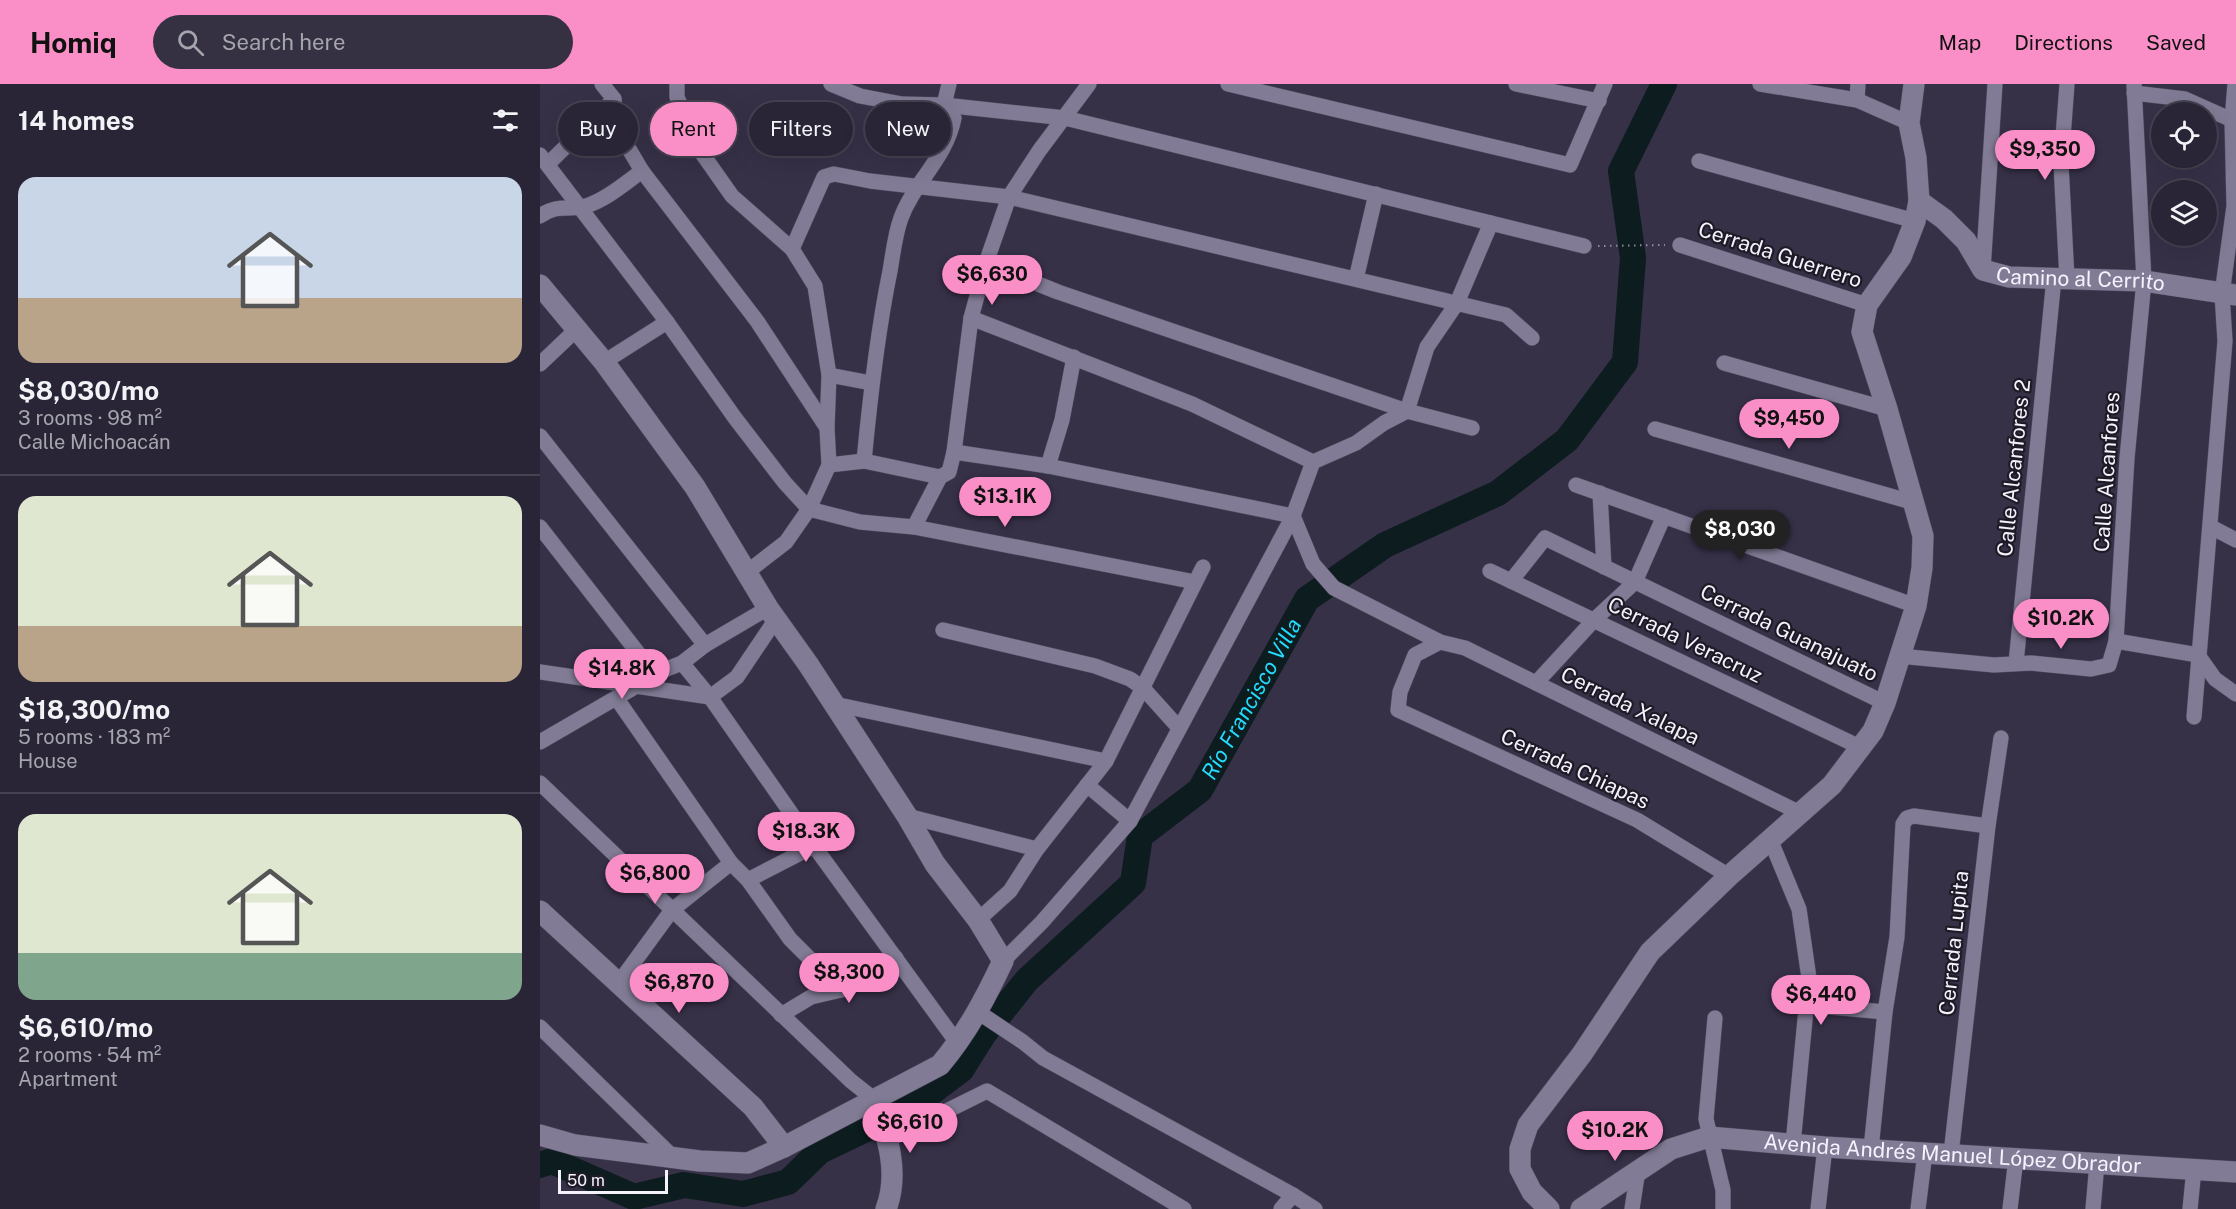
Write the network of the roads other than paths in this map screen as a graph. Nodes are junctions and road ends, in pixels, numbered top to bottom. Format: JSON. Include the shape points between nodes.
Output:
{"nodes":[{"id":1,"x":602,"y":84,"type":"edge"},
{"id":2,"x":677,"y":84,"type":"edge"},
{"id":3,"x":831,"y":84,"type":"edge"},
{"id":4,"x":949,"y":84,"type":"edge"},
{"id":5,"x":1089,"y":84,"type":"edge"},
{"id":6,"x":1228,"y":84,"type":"edge"},
{"id":7,"x":1516,"y":84,"type":"edge"},
{"id":8,"x":1605,"y":84,"type":"edge"},
{"id":9,"x":1760,"y":84,"type":"edge"},
{"id":10,"x":1858,"y":84,"type":"edge"},
{"id":11,"x":1914,"y":84,"type":"edge"},
{"id":12,"x":1995,"y":84,"type":"edge"},
{"id":13,"x":2067,"y":84,"type":"edge"},
{"id":14,"x":2235,"y":84,"type":"edge"},
{"id":15,"x":2134,"y":89,"type":"edge"},
{"id":16,"x":614,"y":99,"type":"junction"},
{"id":17,"x":1857,"y":100,"type":"junction"},
{"id":18,"x":1599,"y":101,"type":"junction"},
{"id":19,"x":892,"y":102,"type":"edge"},
{"id":20,"x":945,"y":102,"type":"edge"},
{"id":21,"x":951,"y":106,"type":"edge"},
{"id":22,"x":951,"y":114,"type":"edge"},
{"id":23,"x":1065,"y":118,"type":"junction"},
{"id":24,"x":2232,"y":120,"type":"junction"},
{"id":25,"x":1908,"y":123,"type":"junction"},
{"id":26,"x":951,"y":130,"type":"edge"},
{"id":27,"x":938,"y":156,"type":"edge"},
{"id":28,"x":544,"y":160,"type":"edge"},
{"id":29,"x":1699,"y":161,"type":"dead end"},
{"id":30,"x":642,"y":171,"type":"junction"},
{"id":31,"x":918,"y":187,"type":"junction"},
{"id":32,"x":1376,"y":194,"type":"junction"},
{"id":33,"x":1009,"y":197,"type":"junction"},
{"id":34,"x":2235,"y":206,"type":"edge"},
{"id":35,"x":582,"y":208,"type":"junction"},
{"id":36,"x":1917,"y":211,"type":"junction"},
{"id":37,"x":540,"y":216,"type":"edge"},
{"id":38,"x":1491,"y":223,"type":"junction"},
{"id":39,"x":1680,"y":245,"type":"road end"},
{"id":40,"x":1584,"y":246,"type":"road end"},
{"id":41,"x":792,"y":249,"type":"junction"},
{"id":42,"x":986,"y":263,"type":"junction"},
{"id":43,"x":1983,"y":270,"type":"junction"},
{"id":44,"x":2061,"y":278,"type":"junction"},
{"id":45,"x":1356,"y":279,"type":"junction"},
{"id":46,"x":2144,"y":281,"type":"junction"},
{"id":47,"x":540,"y":285,"type":"edge"},
{"id":48,"x":2229,"y":294,"type":"edge"},
{"id":49,"x":1457,"y":303,"type":"junction"},
{"id":50,"x":1867,"y":305,"type":"junction"},
{"id":51,"x":971,"y":318,"type":"junction"},
{"id":52,"x":667,"y":322,"type":"junction"},
{"id":53,"x":577,"y":329,"type":"junction"},
{"id":54,"x":1532,"y":338,"type":"dead end"},
{"id":55,"x":1074,"y":357,"type":"junction"},
{"id":56,"x":604,"y":362,"type":"junction"},
{"id":57,"x":1724,"y":363,"type":"dead end"},
{"id":58,"x":540,"y":364,"type":"edge"},
{"id":59,"x":829,"y":375,"type":"junction"},
{"id":60,"x":872,"y":383,"type":"junction"},
{"id":61,"x":1887,"y":409,"type":"junction"},
{"id":62,"x":1407,"y":411,"type":"junction"},
{"id":63,"x":827,"y":428,"type":"junction"},
{"id":64,"x":1472,"y":428,"type":"dead end"},
{"id":65,"x":1655,"y":429,"type":"dead end"},
{"id":66,"x":540,"y":436,"type":"edge"},
{"id":67,"x":954,"y":452,"type":"junction"},
{"id":68,"x":864,"y":461,"type":"junction"},
{"id":69,"x":1313,"y":462,"type":"junction"},
{"id":70,"x":830,"y":465,"type":"junction"},
{"id":71,"x":1048,"y":466,"type":"junction"},
{"id":72,"x":940,"y":477,"type":"junction"},
{"id":73,"x":1576,"y":485,"type":"dead end"},
{"id":74,"x":1600,"y":493,"type":"junction"},
{"id":75,"x":1915,"y":503,"type":"junction"},
{"id":76,"x":809,"y":509,"type":"junction"},
{"id":77,"x":1293,"y":516,"type":"junction"},
{"id":78,"x":1664,"y":516,"type":"junction"},
{"id":79,"x":540,"y":527,"type":"edge"},
{"id":80,"x":914,"y":527,"type":"junction"},
{"id":81,"x":2211,"y":527,"type":"junction"},
{"id":82,"x":2236,"y":540,"type":"edge"},
{"id":83,"x":1203,"y":567,"type":"dead end"},
{"id":84,"x":1604,"y":567,"type":"junction"},
{"id":85,"x":1491,"y":571,"type":"dead end"},
{"id":86,"x":746,"y":573,"type":"junction"},
{"id":87,"x":1511,"y":581,"type":"junction"},
{"id":88,"x":1195,"y":582,"type":"junction"},
{"id":89,"x":1635,"y":582,"type":"junction"},
{"id":90,"x":1916,"y":606,"type":"junction"},
{"id":91,"x":772,"y":614,"type":"junction"},
{"id":92,"x":1594,"y":620,"type":"junction"},
{"id":93,"x":942,"y":630,"type":"dead end"},
{"id":94,"x":2116,"y":641,"type":"junction"},
{"id":95,"x":1440,"y":642,"type":"junction"},
{"id":96,"x":705,"y":645,"type":"junction"},
{"id":97,"x":2198,"y":655,"type":"junction"},
{"id":98,"x":1899,"y":656,"type":"junction"},
{"id":99,"x":682,"y":663,"type":"junction"},
{"id":100,"x":2016,"y":663,"type":"junction"},
{"id":101,"x":664,"y":670,"type":"junction"},
{"id":102,"x":540,"y":672,"type":"edge"},
{"id":103,"x":1536,"y":683,"type":"junction"},
{"id":104,"x":639,"y":686,"type":"junction"},
{"id":105,"x":1143,"y":688,"type":"junction"},
{"id":106,"x":2236,"y":693,"type":"edge"},
{"id":107,"x":710,"y":697,"type":"junction"},
{"id":108,"x":617,"y":699,"type":"junction"},
{"id":109,"x":1885,"y":703,"type":"junction"},
{"id":110,"x":834,"y":704,"type":"junction"},
{"id":111,"x":2194,"y":717,"type":"dead end"},
{"id":112,"x":1179,"y":728,"type":"junction"},
{"id":113,"x":2001,"y":738,"type":"dead end"},
{"id":114,"x":540,"y":742,"type":"edge"},
{"id":115,"x":1862,"y":748,"type":"junction"},
{"id":116,"x":1106,"y":761,"type":"junction"},
{"id":117,"x":540,"y":783,"type":"edge"},
{"id":118,"x":1087,"y":785,"type":"junction"},
{"id":119,"x":1800,"y":813,"type":"junction"},
{"id":120,"x":907,"y":816,"type":"junction"},
{"id":121,"x":1130,"y":821,"type":"junction"},
{"id":122,"x":1988,"y":825,"type":"junction"},
{"id":123,"x":1770,"y":839,"type":"junction"},
{"id":124,"x":814,"y":846,"type":"junction"},
{"id":125,"x":1037,"y":849,"type":"junction"},
{"id":126,"x":731,"y":863,"type":"junction"},
{"id":127,"x":1729,"y":876,"type":"junction"},
{"id":128,"x":748,"y":880,"type":"junction"},
{"id":129,"x":672,"y":910,"type":"junction"},
{"id":130,"x":540,"y":911,"type":"edge"},
{"id":131,"x":978,"y":920,"type":"junction"},
{"id":132,"x":896,"y":958,"type":"junction"},
{"id":133,"x":1003,"y":962,"type":"junction"},
{"id":134,"x":618,"y":984,"type":"junction"},
{"id":135,"x":841,"y":990,"type":"junction"},
{"id":136,"x":1807,"y":1005,"type":"junction"},
{"id":137,"x":978,"y":1012,"type":"junction"},
{"id":138,"x":1885,"y":1012,"type":"junction"},
{"id":139,"x":781,"y":1015,"type":"junction"},
{"id":140,"x":1715,"y":1018,"type":"dead end"},
{"id":141,"x":540,"y":1026,"type":"edge"},
{"id":142,"x":958,"y":1044,"type":"junction"},
{"id":143,"x":876,"y":1100,"type":"junction"},
{"id":144,"x":540,"y":1135,"type":"edge"},
{"id":145,"x":1710,"y":1137,"type":"junction"},
{"id":146,"x":888,"y":1140,"type":"junction"},
{"id":147,"x":1793,"y":1144,"type":"junction"},
{"id":148,"x":784,"y":1147,"type":"junction"},
{"id":149,"x":1825,"y":1147,"type":"junction"},
{"id":150,"x":1871,"y":1149,"type":"junction"},
{"id":151,"x":1925,"y":1153,"type":"junction"},
{"id":152,"x":1951,"y":1154,"type":"junction"},
{"id":153,"x":673,"y":1156,"type":"junction"},
{"id":154,"x":2016,"y":1158,"type":"junction"},
{"id":155,"x":2097,"y":1163,"type":"junction"},
{"id":156,"x":2194,"y":1169,"type":"junction"},
{"id":157,"x":1638,"y":1170,"type":"junction"},
{"id":158,"x":2236,"y":1172,"type":"edge"},
{"id":159,"x":1293,"y":1195,"type":"junction"},
{"id":160,"x":886,"y":1209,"type":"edge"},
{"id":161,"x":1184,"y":1209,"type":"edge"},
{"id":162,"x":1281,"y":1209,"type":"edge"},
{"id":163,"x":1315,"y":1209,"type":"edge"},
{"id":164,"x":1549,"y":1209,"type":"edge"},
{"id":165,"x":1581,"y":1209,"type":"edge"},
{"id":166,"x":1632,"y":1209,"type":"edge"},
{"id":167,"x":1723,"y":1209,"type":"edge"},
{"id":168,"x":1818,"y":1209,"type":"edge"},
{"id":169,"x":1918,"y":1209,"type":"edge"},
{"id":170,"x":2010,"y":1209,"type":"edge"},
{"id":171,"x":2093,"y":1209,"type":"edge"},
{"id":172,"x":2190,"y":1209,"type":"edge"}],
"edges":[{"from":1,"to":16,"type":"street"},
{"from":2,"to":41,"type":"street","via":[[677,97],[699,149],[732,196]]},
{"from":3,"to":19,"type":"street","via":[[860,96]]},
{"from":4,"to":20,"type":"street"},
{"from":5,"to":23,"type":"street"},
{"from":6,"to":18,"type":"street","via":[[1570,165]]},
{"from":7,"to":18,"type":"street"},
{"from":8,"to":18,"type":"street"},
{"from":9,"to":17,"type":"street"},
{"from":10,"to":17,"type":"street"},
{"from":11,"to":25,"type":"main road"},
{"from":12,"to":43,"type":"street"},
{"from":13,"to":44,"type":"street","name":"Calle Alcanfores 2","via":[[2061,164]]},
{"from":14,"to":24,"type":"street"},
{"from":15,"to":24,"type":"street","via":[[2185,99]]},
{"from":15,"to":46,"type":"street","name":"Calle Alcanfores"},
{"from":16,"to":28,"type":"street"},
{"from":16,"to":30,"type":"street","via":[[616,128]]},
{"from":17,"to":25,"type":"street"},
{"from":21,"to":23,"type":"street"},
{"from":22,"to":26,"type":"street"},
{"from":23,"to":32,"type":"street"},
{"from":23,"to":33,"type":"street"},
{"from":24,"to":34,"type":"street"},
{"from":25,"to":36,"type":"main road","via":[[1916,158]]},
{"from":27,"to":31,"type":"street"},
{"from":28,"to":35,"type":"street"},
{"from":29,"to":36,"type":"street"},
{"from":30,"to":35,"type":"street","via":[[602,201]]},
{"from":30,"to":63,"type":"street","via":[[757,321]]},
{"from":31,"to":33,"type":"street"},
{"from":31,"to":41,"type":"street","via":[[834,174],[824,177]]},
{"from":31,"to":60,"type":"street","via":[[901,218]]},
{"from":32,"to":38,"type":"street"},
{"from":32,"to":45,"type":"street"},
{"from":33,"to":42,"type":"street"},
{"from":33,"to":45,"type":"street"},
{"from":34,"to":48,"type":"street"},
{"from":35,"to":37,"type":"street","via":[[564,207]]},
{"from":35,"to":52,"type":"street"},
{"from":36,"to":43,"type":"main road","name":"Camino al Cerrito","via":[[1944,219],[1966,241]]},
{"from":36,"to":50,"type":"main road","via":[[1901,257]]},
{"from":38,"to":40,"type":"street"},
{"from":38,"to":49,"type":"street"},
{"from":39,"to":50,"type":"street","name":"Cerrada Guerrero"},
{"from":41,"to":59,"type":"street","via":[[815,285]]},
{"from":42,"to":51,"type":"street"},
{"from":42,"to":62,"type":"street","via":[[1058,292]]},
{"from":43,"to":44,"type":"main road","name":"Camino al Cerrito","via":[[2009,277]]},
{"from":44,"to":46,"type":"main road","name":"Camino al Cerrito"},
{"from":44,"to":100,"type":"street","name":"Calle Alcanfores 2"},
{"from":45,"to":49,"type":"street"},
{"from":46,"to":48,"type":"main road","name":"Camino al Cerrito"},
{"from":46,"to":94,"type":"street","name":"Calle Alcanfores","via":[[2127,458]]},
{"from":47,"to":53,"type":"main road"},
{"from":48,"to":81,"type":"street"},
{"from":49,"to":54,"type":"street","via":[[1506,315]]},
{"from":49,"to":62,"type":"street","via":[[1427,347]]},
{"from":50,"to":61,"type":"main road","via":[[1862,333]]},
{"from":51,"to":55,"type":"street"},
{"from":51,"to":67,"type":"street"},
{"from":52,"to":56,"type":"street"},
{"from":52,"to":76,"type":"street","via":[[735,418]]},
{"from":53,"to":56,"type":"main road"},
{"from":53,"to":58,"type":"street"},
{"from":55,"to":69,"type":"street","via":[[1192,404]]},
{"from":55,"to":71,"type":"street"},
{"from":56,"to":86,"type":"main road","via":[[695,487]]},
{"from":57,"to":61,"type":"street"},
{"from":59,"to":60,"type":"street"},
{"from":59,"to":63,"type":"street"},
{"from":60,"to":68,"type":"street"},
{"from":61,"to":75,"type":"main road"},
{"from":62,"to":64,"type":"street"},
{"from":62,"to":69,"type":"street","via":[[1356,443]]},
{"from":63,"to":70,"type":"street"},
{"from":65,"to":75,"type":"street"},
{"from":66,"to":96,"type":"street"},
{"from":67,"to":71,"type":"street"},
{"from":67,"to":72,"type":"street","via":[[949,472]]},
{"from":68,"to":70,"type":"street"},
{"from":68,"to":72,"type":"street"},
{"from":69,"to":77,"type":"street"},
{"from":70,"to":76,"type":"street"},
{"from":71,"to":77,"type":"street"},
{"from":72,"to":80,"type":"street"},
{"from":73,"to":74,"type":"street"},
{"from":74,"to":78,"type":"street"},
{"from":74,"to":84,"type":"street"},
{"from":75,"to":90,"type":"main road","via":[[1923,536]]},
{"from":76,"to":80,"type":"street","via":[[860,522]]},
{"from":76,"to":86,"type":"street","via":[[786,542]]},
{"from":77,"to":95,"type":"street","name":"Cerrada Xalapa","via":[[1313,564],[1334,588]]},
{"from":77,"to":112,"type":"street"},
{"from":78,"to":89,"type":"street"},
{"from":78,"to":90,"type":"street"},
{"from":79,"to":101,"type":"street","via":[[642,658]]},
{"from":80,"to":88,"type":"street"},
{"from":81,"to":82,"type":"street"},
{"from":81,"to":97,"type":"street"},
{"from":83,"to":88,"type":"street"},
{"from":84,"to":87,"type":"street","name":"Cerrada Guanajuato","via":[[1545,538]]},
{"from":84,"to":89,"type":"street","name":"Cerrada Guanajuato"},
{"from":85,"to":87,"type":"street","name":"Cerrada Veracruz"},
{"from":86,"to":91,"type":"main road"},
{"from":87,"to":92,"type":"street","name":"Cerrada Veracruz"},
{"from":88,"to":105,"type":"street"},
{"from":89,"to":92,"type":"street"},
{"from":89,"to":109,"type":"street","name":"Cerrada Guanajuato"},
{"from":90,"to":98,"type":"main road"},
{"from":91,"to":96,"type":"street"},
{"from":91,"to":107,"type":"street","via":[[737,677]]},
{"from":91,"to":110,"type":"main road"},
{"from":92,"to":103,"type":"street"},
{"from":92,"to":115,"type":"street","name":"Cerrada Veracruz"},
{"from":93,"to":105,"type":"street","via":[[1095,666]]},
{"from":94,"to":97,"type":"street"},
{"from":94,"to":100,"type":"street","name":"Calle Alcanfores","via":[[2109,665],[2091,669]]},
{"from":95,"to":103,"type":"street","name":"Cerrada Xalapa","via":[[1466,648]]},
{"from":95,"to":127,"type":"street","name":"Cerrada Chiapas","via":[[1415,655],[1400,692],[1398,710],[1637,820]]},
{"from":96,"to":99,"type":"street"},
{"from":97,"to":106,"type":"street","via":[[2215,679]]},
{"from":97,"to":111,"type":"street"},
{"from":98,"to":100,"type":"street","via":[[1994,665]]},
{"from":98,"to":109,"type":"main road"},
{"from":99,"to":101,"type":"street"},
{"from":99,"to":107,"type":"street"},
{"from":101,"to":104,"type":"street"},
{"from":102,"to":104,"type":"street"},
{"from":103,"to":119,"type":"street","name":"Cerrada Xalapa"},
{"from":104,"to":107,"type":"street"},
{"from":104,"to":108,"type":"street"},
{"from":105,"to":112,"type":"street"},
{"from":105,"to":116,"type":"street"},
{"from":107,"to":124,"type":"street"},
{"from":108,"to":114,"type":"street"},
{"from":108,"to":126,"type":"street"},
{"from":109,"to":115,"type":"main road"},
{"from":110,"to":116,"type":"street"},
{"from":110,"to":120,"type":"main road"},
{"from":112,"to":121,"type":"street"},
{"from":113,"to":122,"type":"street","name":"Cerrada Lupita"},
{"from":115,"to":119,"type":"main road","via":[[1832,785]]},
{"from":116,"to":118,"type":"street"},
{"from":117,"to":129,"type":"street"},
{"from":118,"to":121,"type":"street"},
{"from":118,"to":125,"type":"street"},
{"from":119,"to":123,"type":"main road"},
{"from":120,"to":125,"type":"street"},
{"from":120,"to":131,"type":"main road","via":[[935,864]]},
{"from":121,"to":133,"type":"street"},
{"from":122,"to":138,"type":"street","via":[[1914,816],[1903,824],[1897,937]]},
{"from":122,"to":152,"type":"street","name":"Cerrada Lupita"},
{"from":123,"to":127,"type":"main road"},
{"from":123,"to":136,"type":"street","via":[[1799,909],[1809,978]]},
{"from":124,"to":128,"type":"street"},
{"from":124,"to":132,"type":"street"},
{"from":125,"to":131,"type":"street","via":[[1010,891]]},
{"from":126,"to":128,"type":"street"},
{"from":126,"to":129,"type":"street"},
{"from":127,"to":164,"type":"main road","via":[[1650,952],[1582,1054],[1528,1125],[1520,1149],[1520,1169],[1532,1192]]},
{"from":128,"to":135,"type":"street","via":[[790,939]]},
{"from":129,"to":134,"type":"street"},
{"from":129,"to":139,"type":"street"},
{"from":130,"to":134,"type":"main road"},
{"from":131,"to":133,"type":"main road"},
{"from":132,"to":135,"type":"street"},
{"from":132,"to":142,"type":"street"},
{"from":133,"to":137,"type":"main road"},
{"from":134,"to":148,"type":"main road","via":[[753,1107]]},
{"from":135,"to":139,"type":"street","via":[[811,998]]},
{"from":136,"to":138,"type":"street"},
{"from":136,"to":147,"type":"street"},
{"from":137,"to":142,"type":"main road"},
{"from":137,"to":159,"type":"street","via":[[1043,1058]]},
{"from":138,"to":150,"type":"street"},
{"from":139,"to":143,"type":"street"},
{"from":140,"to":145,"type":"street","via":[[1706,1119]]},
{"from":141,"to":153,"type":"street"},
{"from":142,"to":143,"type":"main road","via":[[940,1065]]},
{"from":143,"to":146,"type":"main road"},
{"from":143,"to":148,"type":"main road"},
{"from":144,"to":153,"type":"main road","via":[[575,1144]]},
{"from":145,"to":147,"type":"main road","name":"Avenida Andrés Manuel López Obrador"},
{"from":145,"to":157,"type":"main road","name":"Avenida Andrés Manuel López Obrador","via":[[1671,1149]]},
{"from":145,"to":167,"type":"street","via":[[1724,1190]]},
{"from":146,"to":160,"type":"main road","via":[[892,1164]]},
{"from":146,"to":161,"type":"street","via":[[987,1090]]},
{"from":147,"to":149,"type":"main road","name":"Avenida Andrés Manuel López Obrador"},
{"from":148,"to":153,"type":"main road","via":[[748,1163]]},
{"from":149,"to":150,"type":"main road","name":"Avenida Andrés Manuel López Obrador"},
{"from":149,"to":168,"type":"street"},
{"from":150,"to":151,"type":"main road","name":"Avenida Andrés Manuel López Obrador"},
{"from":151,"to":152,"type":"main road","name":"Avenida Andrés Manuel López Obrador"},
{"from":151,"to":169,"type":"street"},
{"from":152,"to":154,"type":"main road","name":"Avenida Andrés Manuel López Obrador"},
{"from":154,"to":155,"type":"main road","name":"Avenida Andrés Manuel López Obrador"},
{"from":154,"to":170,"type":"street"},
{"from":155,"to":156,"type":"main road","name":"Avenida Andrés Manuel López Obrador"},
{"from":155,"to":171,"type":"street"},
{"from":156,"to":158,"type":"main road","name":"Avenida Andrés Manuel López Obrador"},
{"from":156,"to":172,"type":"street"},
{"from":157,"to":165,"type":"main road","name":"Avenida Andrés Manuel López Obrador"},
{"from":157,"to":166,"type":"street"},
{"from":159,"to":162,"type":"street"},
{"from":159,"to":163,"type":"street"}]}
